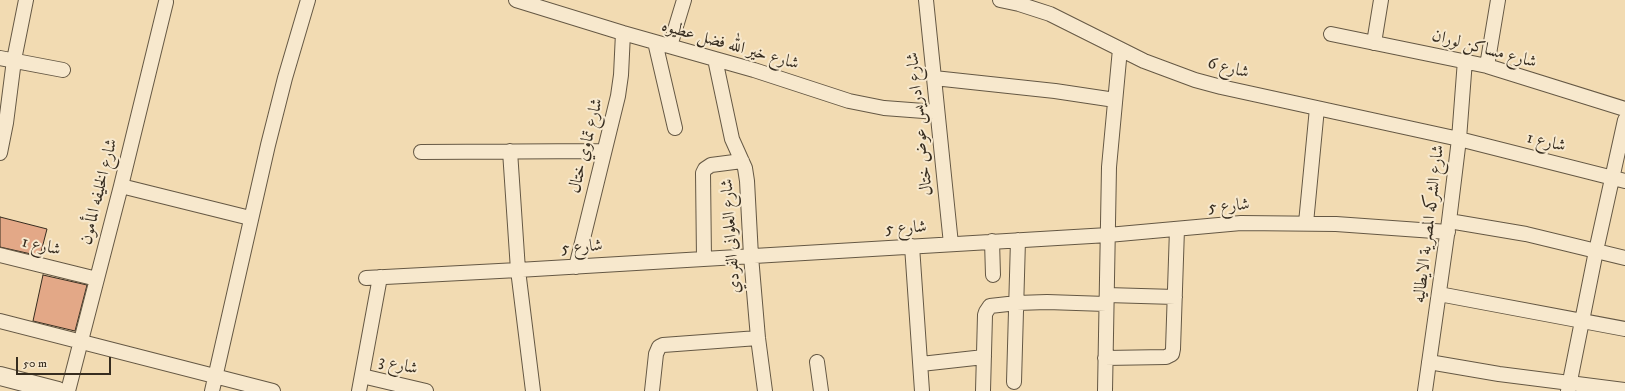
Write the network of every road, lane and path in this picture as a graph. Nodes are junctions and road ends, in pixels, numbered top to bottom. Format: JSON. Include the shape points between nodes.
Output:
{"nodes":[{"id":1,"x":26,"y":0,"type":"edge"},
{"id":2,"x":308,"y":0,"type":"edge"},
{"id":3,"x":516,"y":0,"type":"edge"},
{"id":4,"x":684,"y":0,"type":"edge"},
{"id":5,"x":926,"y":0,"type":"edge"},
{"id":6,"x":1000,"y":0,"type":"edge"},
{"id":7,"x":1381,"y":0,"type":"edge"},
{"id":8,"x":1498,"y":0,"type":"edge"},
{"id":9,"x":166,"y":2,"type":"dead end"},
{"id":10,"x":545,"y":5,"type":"edge"},
{"id":11,"x":623,"y":33,"type":"junction"},
{"id":12,"x":1331,"y":34,"type":"dead end"},
{"id":13,"x":655,"y":42,"type":"junction"},
{"id":14,"x":1374,"y":42,"type":"junction"},
{"id":15,"x":670,"y":46,"type":"junction"},
{"id":16,"x":1120,"y":49,"type":"junction"},
{"id":17,"x":7,"y":59,"type":"edge"},
{"id":18,"x":715,"y":59,"type":"junction"},
{"id":19,"x":1465,"y":60,"type":"junction"},
{"id":20,"x":1487,"y":66,"type":"junction"},
{"id":21,"x":63,"y":70,"type":"dead end"},
{"id":22,"x":934,"y":78,"type":"junction"},
{"id":23,"x":1115,"y":100,"type":"junction"},
{"id":24,"x":1317,"y":108,"type":"junction"},
{"id":25,"x":1625,"y":109,"type":"edge"},
{"id":26,"x":937,"y":112,"type":"junction"},
{"id":27,"x":1625,"y":120,"type":"edge"},
{"id":28,"x":674,"y":128,"type":"dead end"},
{"id":29,"x":1459,"y":139,"type":"junction"},
{"id":30,"x":510,"y":151,"type":"junction"},
{"id":31,"x":604,"y":151,"type":"junction"},
{"id":32,"x":421,"y":152,"type":"dead end"},
{"id":33,"x":0,"y":153,"type":"edge"},
{"id":34,"x":742,"y":161,"type":"junction"},
{"id":35,"x":1619,"y":180,"type":"edge"},
{"id":36,"x":121,"y":186,"type":"junction"},
{"id":37,"x":250,"y":218,"type":"junction"},
{"id":38,"x":1306,"y":223,"type":"junction"},
{"id":39,"x":1448,"y":226,"type":"junction"},
{"id":40,"x":1177,"y":229,"type":"junction"},
{"id":41,"x":1108,"y":234,"type":"junction"},
{"id":42,"x":1018,"y":240,"type":"junction"},
{"id":43,"x":992,"y":241,"type":"junction"},
{"id":44,"x":951,"y":244,"type":"junction"},
{"id":45,"x":912,"y":246,"type":"junction"},
{"id":46,"x":1596,"y":251,"type":"junction"},
{"id":47,"x":0,"y":255,"type":"edge"},
{"id":48,"x":750,"y":256,"type":"junction"},
{"id":49,"x":1625,"y":258,"type":"edge"},
{"id":50,"x":704,"y":259,"type":"junction"},
{"id":51,"x":576,"y":266,"type":"junction"},
{"id":52,"x":518,"y":270,"type":"junction"},
{"id":53,"x":993,"y":275,"type":"dead end"},
{"id":54,"x":380,"y":277,"type":"junction"},
{"id":55,"x":366,"y":278,"type":"dead end"},
{"id":56,"x":97,"y":279,"type":"junction"},
{"id":57,"x":1439,"y":294,"type":"junction"},
{"id":58,"x":1175,"y":297,"type":"junction"},
{"id":59,"x":1107,"y":300,"type":"junction"},
{"id":60,"x":1017,"y":303,"type":"junction"},
{"id":61,"x":0,"y":321,"type":"edge"},
{"id":62,"x":1582,"y":322,"type":"junction"},
{"id":63,"x":1625,"y":330,"type":"edge"},
{"id":64,"x":758,"y":338,"type":"junction"},
{"id":65,"x":81,"y":342,"type":"junction"},
{"id":66,"x":984,"y":357,"type":"junction"},
{"id":67,"x":1105,"y":358,"type":"junction"},
{"id":68,"x":817,"y":362,"type":"dead end"},
{"id":69,"x":1428,"y":362,"type":"junction"},
{"id":70,"x":921,"y":364,"type":"junction"},
{"id":71,"x":0,"y":376,"type":"edge"},
{"id":72,"x":362,"y":376,"type":"junction"},
{"id":73,"x":215,"y":377,"type":"junction"},
{"id":74,"x":1014,"y":382,"type":"dead end"},
{"id":75,"x":1569,"y":387,"type":"edge"},
{"id":76,"x":1625,"y":390,"type":"edge"},
{"id":77,"x":58,"y":391,"type":"edge"},
{"id":78,"x":68,"y":391,"type":"edge"},
{"id":79,"x":212,"y":391,"type":"edge"},
{"id":80,"x":273,"y":391,"type":"edge"},
{"id":81,"x":359,"y":391,"type":"edge"},
{"id":82,"x":426,"y":391,"type":"edge"},
{"id":83,"x":533,"y":391,"type":"edge"},
{"id":84,"x":652,"y":391,"type":"edge"},
{"id":85,"x":766,"y":391,"type":"edge"},
{"id":86,"x":821,"y":391,"type":"edge"},
{"id":87,"x":922,"y":391,"type":"edge"},
{"id":88,"x":983,"y":391,"type":"edge"},
{"id":89,"x":1104,"y":391,"type":"edge"},
{"id":90,"x":1425,"y":391,"type":"edge"}],
"edges":[{"from":1,"to":17,"type":"street"},
{"from":2,"to":37,"type":"street"},
{"from":3,"to":10,"type":"street","name":"شارع خير الله فضل عطيوه"},
{"from":4,"to":15,"type":"street"},
{"from":5,"to":22,"type":"street","name":"شارع ادريس عوض ختال"},
{"from":6,"to":16,"type":"street","name":"شارع 6","via":[[1050,14]]},
{"from":7,"to":14,"type":"street"},
{"from":8,"to":20,"type":"street"},
{"from":9,"to":36,"type":"street","name":"شارع الخليفه المأمون"},
{"from":10,"to":11,"type":"street","name":"شارع خير الله فضل عطيوه"},
{"from":11,"to":13,"type":"street","name":"شارع خير الله فضل عطيوه"},
{"from":11,"to":31,"type":"street","name":"شارع تماوي ختال","via":[[618,96]]},
{"from":12,"to":14,"type":"street","name":"شارع مساكن لوران"},
{"from":13,"to":15,"type":"street","name":"شارع خير الله فضل عطيوه"},
{"from":13,"to":28,"type":"street"},
{"from":14,"to":19,"type":"street","name":"شارع مساكن لوران"},
{"from":15,"to":18,"type":"street","name":"شارع خير الله فضل عطيوه"},
{"from":16,"to":23,"type":"street"},
{"from":16,"to":24,"type":"street","name":"شارع 6","via":[[1195,80]]},
{"from":17,"to":21,"type":"street"},
{"from":17,"to":33,"type":"street","via":[[6,123]]},
{"from":18,"to":26,"type":"street","name":"شارع خير الله فضل عطيوه","via":[[866,105]]},
{"from":18,"to":34,"type":"street","name":"شارع العلوانى الفردي","via":[[732,140]]},
{"from":19,"to":20,"type":"street","name":"شارع مساكن لوران"},
{"from":19,"to":29,"type":"street","name":"شارع الشركه المصرية الايطاليه"},
{"from":20,"to":25,"type":"street","name":"شارع مساكن لوران"},
{"from":22,"to":23,"type":"street"},
{"from":22,"to":26,"type":"street","name":"شارع ادريس عوض ختال"},
{"from":23,"to":41,"type":"street","via":[[1109,167]]},
{"from":24,"to":29,"type":"street","name":"شارع 6"},
{"from":24,"to":38,"type":"street"},
{"from":26,"to":44,"type":"street","name":"شارع ادريس عوض ختال"},
{"from":27,"to":35,"type":"street"},
{"from":29,"to":35,"type":"street","name":"شارع 1"},
{"from":29,"to":39,"type":"street","name":"شارع الشركه المصرية الايطاليه"},
{"from":30,"to":31,"type":"street"},
{"from":30,"to":32,"type":"street"},
{"from":30,"to":52,"type":"street"},
{"from":31,"to":51,"type":"street","name":"شارع تماوي ختال"},
{"from":34,"to":48,"type":"street","name":"شارع العلوانى الفردي","via":[[747,181]]},
{"from":34,"to":50,"type":"street","via":[[711,165],[703,173]]},
{"from":35,"to":46,"type":"street"},
{"from":36,"to":37,"type":"street"},
{"from":36,"to":56,"type":"street","name":"شارع الخليفه المأمون"},
{"from":37,"to":73,"type":"street"},
{"from":38,"to":39,"type":"street","name":"شارع 5"},
{"from":38,"to":40,"type":"street","name":"شارع 5","via":[[1241,224]]},
{"from":39,"to":46,"type":"street","name":"شارع 5","via":[[1526,234]]},
{"from":39,"to":57,"type":"street","name":"شارع الشركه المصرية الايطاليه"},
{"from":40,"to":41,"type":"street","name":"شارع 5"},
{"from":40,"to":58,"type":"street"},
{"from":41,"to":42,"type":"street","name":"شارع 5"},
{"from":41,"to":59,"type":"street"},
{"from":42,"to":43,"type":"street","name":"شارع 5"},
{"from":42,"to":60,"type":"street"},
{"from":43,"to":44,"type":"street","name":"شارع 5"},
{"from":43,"to":53,"type":"street"},
{"from":44,"to":45,"type":"street","name":"شارع 5"},
{"from":45,"to":48,"type":"street","name":"شارع 5"},
{"from":45,"to":70,"type":"street"},
{"from":46,"to":49,"type":"street","name":"شارع 5"},
{"from":46,"to":62,"type":"street"},
{"from":47,"to":56,"type":"street","name":"شارع 1"},
{"from":48,"to":50,"type":"street","name":"شارع 5"},
{"from":48,"to":64,"type":"street","name":"شارع العلوانى الفردي"},
{"from":50,"to":51,"type":"street","name":"شارع 5"},
{"from":51,"to":52,"type":"street","name":"شارع 5"},
{"from":52,"to":54,"type":"street","name":"شارع 5"},
{"from":52,"to":83,"type":"street"},
{"from":54,"to":55,"type":"street","name":"شارع 5"},
{"from":54,"to":72,"type":"street"},
{"from":56,"to":65,"type":"street","name":"شارع الخليفه المأمون"},
{"from":57,"to":62,"type":"street"},
{"from":57,"to":69,"type":"street","name":"شارع الشركه المصرية الايطاليه"},
{"from":58,"to":59,"type":"street"},
{"from":58,"to":67,"type":"street","via":[[1173,349],[1169,357]]},
{"from":59,"to":60,"type":"street"},
{"from":59,"to":67,"type":"street"},
{"from":60,"to":66,"type":"street","via":[[993,304],[987,309]]},
{"from":60,"to":74,"type":"street"},
{"from":61,"to":65,"type":"street"},
{"from":62,"to":63,"type":"street"},
{"from":62,"to":75,"type":"street"},
{"from":64,"to":84,"type":"street","via":[[659,347]]},
{"from":64,"to":85,"type":"street","name":"شارع العلوانى الفردي"},
{"from":65,"to":73,"type":"street"},
{"from":65,"to":78,"type":"street","name":"شارع الخليفه المأمون"},
{"from":66,"to":70,"type":"street"},
{"from":66,"to":88,"type":"street"},
{"from":67,"to":89,"type":"street"},
{"from":68,"to":86,"type":"street"},
{"from":69,"to":75,"type":"street"},
{"from":69,"to":90,"type":"street","name":"شارع الشركه المصرية الايطاليه"},
{"from":70,"to":87,"type":"street"},
{"from":71,"to":77,"type":"street"},
{"from":72,"to":81,"type":"street"},
{"from":72,"to":82,"type":"street","name":"شارع 3"},
{"from":73,"to":79,"type":"street"},
{"from":73,"to":80,"type":"street"},
{"from":75,"to":76,"type":"street"}]}
